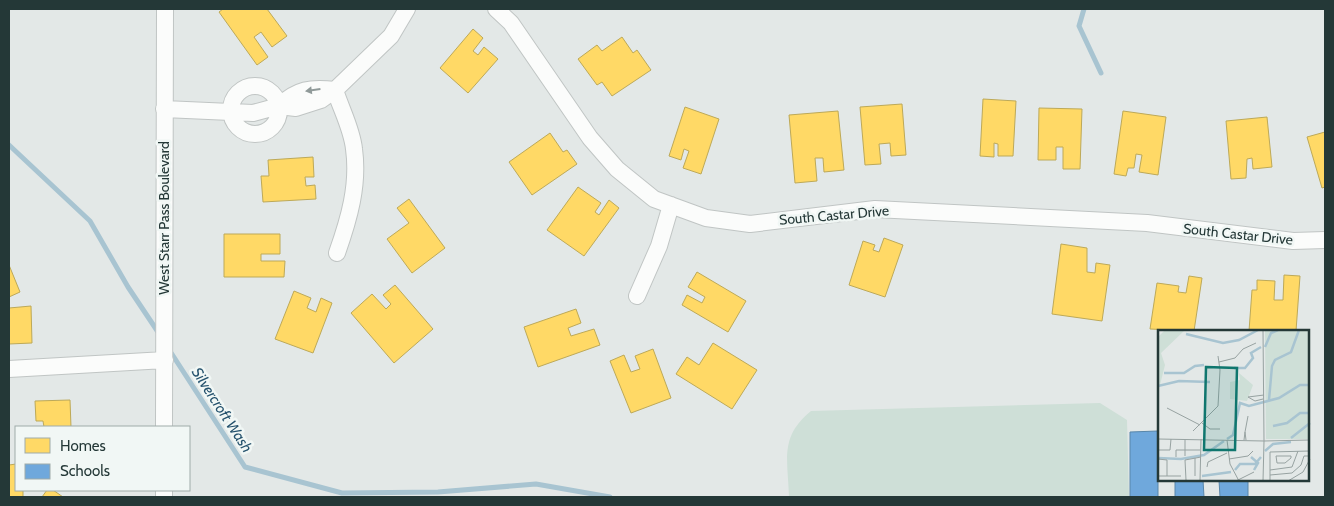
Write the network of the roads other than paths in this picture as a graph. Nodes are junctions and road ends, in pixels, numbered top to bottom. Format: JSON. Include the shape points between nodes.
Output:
{"nodes":[{"id":1,"x":165,"y":9,"type":"edge"},
{"id":2,"x":407,"y":9,"type":"edge"},
{"id":3,"x":496,"y":9,"type":"edge"},
{"id":4,"x":335,"y":90,"type":"junction"},
{"id":5,"x":279,"y":106,"type":"junction"},
{"id":6,"x":164,"y":109,"type":"junction"},
{"id":7,"x":231,"y":112,"type":"junction"},
{"id":8,"x":671,"y":205,"type":"junction"},
{"id":9,"x":1325,"y":240,"type":"edge"},
{"id":10,"x":337,"y":253,"type":"dead end"},
{"id":11,"x":637,"y":296,"type":"dead end"},
{"id":12,"x":164,"y":360,"type":"junction"},
{"id":13,"x":9,"y":369,"type":"edge"},
{"id":14,"x":164,"y":426,"type":"edge"}],
"edges":[{"from":1,"to":6,"type":"street","name":"West Starr Pass Boulevard"},
{"from":2,"to":4,"type":"street","via":[[391,36]]},
{"from":3,"to":8,"type":"street","name":"South Castar Drive","via":[[511,23],[590,138],[617,169],[654,199]]},
{"from":4,"to":5,"type":"street","via":[[321,100],[296,108]]},
{"from":4,"to":10,"type":"street","via":[[354,147],[356,184]]},
{"from":5,"to":7,"type":"street","via":[[253,113]]},
{"from":5,"to":7,"type":"street","via":[[268,89],[253,86],[238,92]]},
{"from":5,"to":7,"type":"street","via":[[274,125],[261,134],[238,128]]},
{"from":6,"to":7,"type":"street"},
{"from":6,"to":12,"type":"street","name":"West Starr Pass Boulevard"},
{"from":8,"to":9,"type":"street","name":"South Castar Drive","via":[[706,218],[750,224],[875,209],[1147,223],[1293,241]]},
{"from":8,"to":11,"type":"street","via":[[659,246]]},
{"from":12,"to":13,"type":"street"},
{"from":12,"to":14,"type":"street","name":"West Starr Pass Boulevard"}]}
